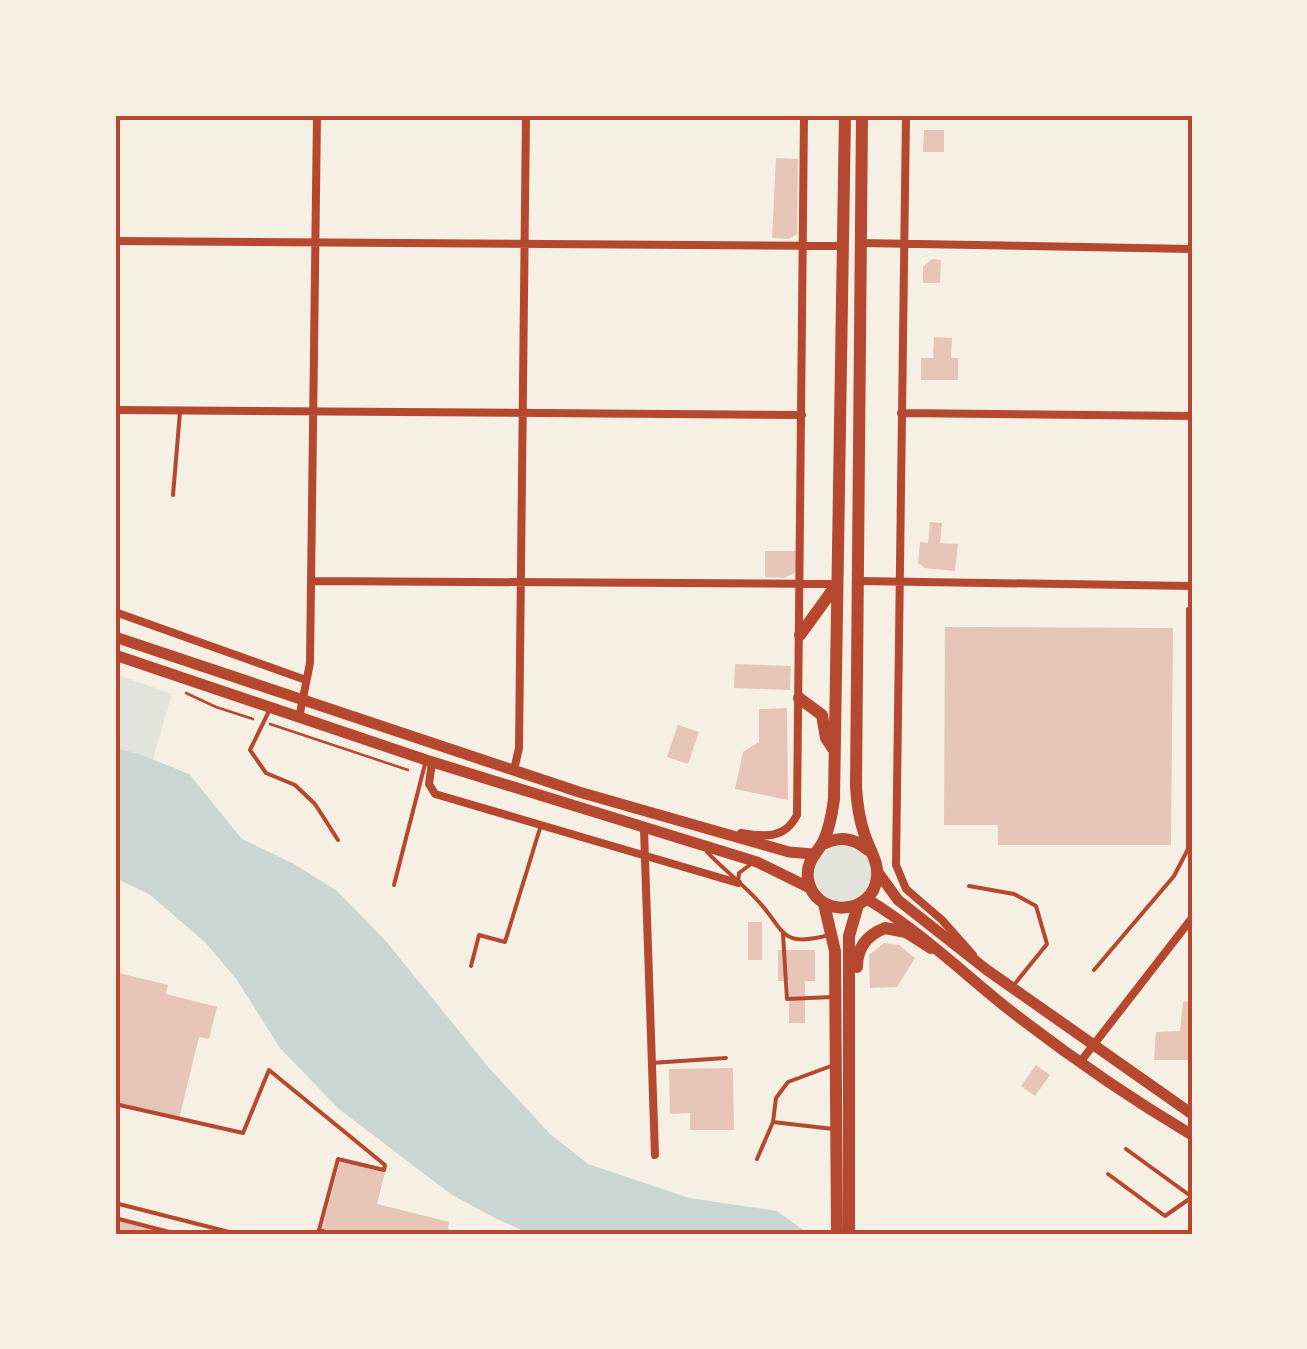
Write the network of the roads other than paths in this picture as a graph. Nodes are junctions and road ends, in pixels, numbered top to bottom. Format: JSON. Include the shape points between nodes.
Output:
{"nodes":[{"id":1,"x":316,"y":115,"type":"edge"},
{"id":2,"x":526,"y":115,"type":"edge"},
{"id":3,"x":804,"y":115,"type":"edge"},
{"id":4,"x":845,"y":115,"type":"edge"},
{"id":5,"x":862,"y":115,"type":"edge"},
{"id":6,"x":906,"y":115,"type":"edge"},
{"id":7,"x":115,"y":241,"type":"edge"},
{"id":8,"x":315,"y":242,"type":"junction"},
{"id":9,"x":525,"y":243,"type":"junction"},
{"id":10,"x":861,"y":243,"type":"junction"},
{"id":11,"x":904,"y":244,"type":"junction"},
{"id":12,"x":802,"y":246,"type":"junction"},
{"id":13,"x":844,"y":246,"type":"junction"},
{"id":14,"x":1192,"y":249,"type":"edge"},
{"id":15,"x":115,"y":410,"type":"edge"},
{"id":16,"x":312,"y":411,"type":"junction"},
{"id":17,"x":180,"y":412,"type":"junction"},
{"id":18,"x":522,"y":413,"type":"junction"},
{"id":19,"x":901,"y":413,"type":"junction"},
{"id":20,"x":802,"y":415,"type":"junction"},
{"id":21,"x":1192,"y":416,"type":"edge"},
{"id":22,"x":173,"y":494,"type":"dead end"},
{"id":23,"x":311,"y":581,"type":"junction"},
{"id":24,"x":860,"y":581,"type":"junction"},
{"id":25,"x":901,"y":581,"type":"junction"},
{"id":26,"x":522,"y":583,"type":"junction"},
{"id":27,"x":837,"y":584,"type":"junction"},
{"id":28,"x":802,"y":586,"type":"junction"},
{"id":29,"x":1192,"y":586,"type":"edge"},
{"id":30,"x":1188,"y":609,"type":"dead end"},
{"id":31,"x":115,"y":612,"type":"edge"},
{"id":32,"x":800,"y":635,"type":"junction"},
{"id":33,"x":115,"y":636,"type":"edge"},
{"id":34,"x":115,"y":655,"type":"edge"},
{"id":35,"x":306,"y":680,"type":"junction"},
{"id":36,"x":799,"y":698,"type":"junction"},
{"id":37,"x":304,"y":700,"type":"junction"},
{"id":38,"x":270,"y":708,"type":"junction"},
{"id":39,"x":299,"y":718,"type":"junction"},
{"id":40,"x":835,"y":752,"type":"junction"},
{"id":41,"x":429,"y":761,"type":"junction"},
{"id":42,"x":514,"y":770,"type":"junction"},
{"id":43,"x":541,"y":826,"type":"junction"},
{"id":44,"x":703,"y":828,"type":"junction"},
{"id":45,"x":644,"y":829,"type":"junction"},
{"id":46,"x":338,"y":840,"type":"dead end"},
{"id":47,"x":700,"y":845,"type":"junction"},
{"id":48,"x":1190,"y":849,"type":"edge"},
{"id":49,"x":817,"y":850,"type":"junction"},
{"id":50,"x":870,"y":852,"type":"junction"},
{"id":51,"x":644,"y":856,"type":"junction"},
{"id":52,"x":757,"y":862,"type":"junction"},
{"id":53,"x":877,"y":870,"type":"junction"},
{"id":54,"x":738,"y":884,"type":"junction"},
{"id":55,"x":394,"y":885,"type":"dead end"},
{"id":56,"x":969,"y":886,"type":"dead end"},
{"id":57,"x":810,"y":888,"type":"junction"},
{"id":58,"x":862,"y":902,"type":"junction"},
{"id":59,"x":824,"y":904,"type":"junction"},
{"id":60,"x":1192,"y":918,"type":"edge"},
{"id":61,"x":783,"y":934,"type":"junction"},
{"id":62,"x":833,"y":934,"type":"junction"},
{"id":63,"x":931,"y":948,"type":"junction"},
{"id":64,"x":470,"y":966,"type":"dead end"},
{"id":65,"x":986,"y":970,"type":"junction"},
{"id":66,"x":1094,"y":970,"type":"dead end"},
{"id":67,"x":1013,"y":986,"type":"junction"},
{"id":68,"x":843,"y":995,"type":"junction"},
{"id":69,"x":1092,"y":1046,"type":"junction"},
{"id":70,"x":726,"y":1058,"type":"dead end"},
{"id":71,"x":1081,"y":1061,"type":"junction"},
{"id":72,"x":652,"y":1063,"type":"junction"},
{"id":73,"x":837,"y":1064,"type":"junction"},
{"id":74,"x":115,"y":1104,"type":"edge"},
{"id":75,"x":1192,"y":1114,"type":"edge"},
{"id":76,"x":773,"y":1122,"type":"junction"},
{"id":77,"x":838,"y":1130,"type":"junction"},
{"id":78,"x":1192,"y":1135,"type":"edge"},
{"id":79,"x":1126,"y":1150,"type":"dead end"},
{"id":80,"x":654,"y":1154,"type":"dead end"},
{"id":81,"x":844,"y":1155,"type":"junction"},
{"id":82,"x":757,"y":1158,"type":"dead end"},
{"id":83,"x":1108,"y":1174,"type":"dead end"},
{"id":84,"x":115,"y":1202,"type":"edge"},
{"id":85,"x":115,"y":1218,"type":"edge"},
{"id":86,"x":178,"y":1234,"type":"edge"},
{"id":87,"x":237,"y":1234,"type":"edge"},
{"id":88,"x":332,"y":1234,"type":"edge"},
{"id":89,"x":837,"y":1234,"type":"edge"},
{"id":90,"x":849,"y":1234,"type":"edge"}],
"edges":[{"from":1,"to":8,"type":"street"},
{"from":2,"to":9,"type":"street"},
{"from":3,"to":12,"type":"street"},
{"from":4,"to":13,"type":"main road"},
{"from":5,"to":10,"type":"main road"},
{"from":6,"to":11,"type":"street"},
{"from":7,"to":8,"type":"street"},
{"from":8,"to":9,"type":"street"},
{"from":8,"to":16,"type":"street"},
{"from":9,"to":12,"type":"street"},
{"from":9,"to":18,"type":"street"},
{"from":10,"to":11,"type":"street"},
{"from":10,"to":24,"type":"main road"},
{"from":11,"to":14,"type":"street"},
{"from":11,"to":19,"type":"street"},
{"from":12,"to":13,"type":"street"},
{"from":12,"to":20,"type":"street"},
{"from":13,"to":27,"type":"main road"},
{"from":15,"to":17,"type":"street"},
{"from":16,"to":17,"type":"street"},
{"from":16,"to":18,"type":"street"},
{"from":16,"to":23,"type":"street"},
{"from":17,"to":22,"type":"lane"},
{"from":18,"to":20,"type":"street"},
{"from":18,"to":26,"type":"street"},
{"from":19,"to":21,"type":"street"},
{"from":19,"to":25,"type":"street"},
{"from":20,"to":28,"type":"street"},
{"from":23,"to":26,"type":"street"},
{"from":23,"to":35,"type":"street"},
{"from":24,"to":25,"type":"street"},
{"from":24,"to":50,"type":"main road","via":[[857,800]]},
{"from":25,"to":29,"type":"street"},
{"from":25,"to":65,"type":"street","via":[[896,865],[906,889]]},
{"from":26,"to":28,"type":"street"},
{"from":26,"to":42,"type":"street"},
{"from":27,"to":28,"type":"street"},
{"from":27,"to":32,"type":"main road"},
{"from":27,"to":40,"type":"main road"},
{"from":28,"to":32,"type":"street"},
{"from":30,"to":48,"type":"lane"},
{"from":31,"to":35,"type":"street"},
{"from":32,"to":36,"type":"street"},
{"from":33,"to":37,"type":"main road"},
{"from":34,"to":38,"type":"main road"},
{"from":35,"to":37,"type":"street"},
{"from":36,"to":40,"type":"main road","via":[[822,715]]},
{"from":36,"to":44,"type":"street","via":[[795,821],[766,837]]},
{"from":37,"to":39,"type":"street"},
{"from":37,"to":42,"type":"main road"},
{"from":38,"to":39,"type":"main road"},
{"from":38,"to":46,"type":"lane","via":[[250,750],[266,773],[295,785],[314,804]]},
{"from":39,"to":41,"type":"main road"},
{"from":40,"to":49,"type":"main road","via":[[831,816]]},
{"from":41,"to":43,"type":"street","via":[[435,794]]},
{"from":41,"to":45,"type":"main road"},
{"from":41,"to":55,"type":"lane"},
{"from":42,"to":44,"type":"main road"},
{"from":43,"to":51,"type":"street"},
{"from":43,"to":64,"type":"lane","via":[[505,942],[479,935]]},
{"from":44,"to":49,"type":"main road","via":[[790,852]]},
{"from":45,"to":47,"type":"main road"},
{"from":45,"to":51,"type":"street"},
{"from":47,"to":52,"type":"main road"},
{"from":47,"to":54,"type":"lane"},
{"from":48,"to":66,"type":"lane"},
{"from":49,"to":50,"type":"main road","via":[[842,838]]},
{"from":49,"to":57,"type":"main road","via":[[808,867]]},
{"from":50,"to":53,"type":"main road"},
{"from":51,"to":54,"type":"street"},
{"from":51,"to":72,"type":"street"},
{"from":52,"to":54,"type":"lane","via":[[742,869]]},
{"from":52,"to":57,"type":"main road"},
{"from":53,"to":58,"type":"main road"},
{"from":53,"to":65,"type":"main road","via":[[898,900]]},
{"from":54,"to":61,"type":"lane"},
{"from":56,"to":67,"type":"lane","via":[[1014,894],[1036,906],[1047,944]]},
{"from":57,"to":59,"type":"main road"},
{"from":58,"to":59,"type":"main road","via":[[841,909]]},
{"from":58,"to":63,"type":"main road","via":[[903,922]]},
{"from":58,"to":68,"type":"main road","via":[[849,936]]},
{"from":59,"to":62,"type":"main road"},
{"from":60,"to":69,"type":"street"},
{"from":61,"to":62,"type":"lane","via":[[806,941]]},
{"from":61,"to":68,"type":"lane","via":[[787,999]]},
{"from":62,"to":68,"type":"main road"},
{"from":63,"to":68,"type":"main road","via":[[897,928],[878,931],[858,951]]},
{"from":63,"to":71,"type":"main road"},
{"from":65,"to":67,"type":"main road"},
{"from":67,"to":69,"type":"main road"},
{"from":68,"to":73,"type":"main road"},
{"from":68,"to":81,"type":"main road"},
{"from":69,"to":71,"type":"street"},
{"from":69,"to":75,"type":"main road"},
{"from":70,"to":72,"type":"lane"},
{"from":71,"to":78,"type":"main road"},
{"from":72,"to":80,"type":"street"},
{"from":73,"to":76,"type":"lane","via":[[788,1082],[776,1098]]},
{"from":73,"to":77,"type":"main road"},
{"from":74,"to":88,"type":"lane","via":[[243,1133],[269,1070],[386,1164],[384,1170],[338,1159],[319,1230]]},
{"from":76,"to":77,"type":"lane"},
{"from":76,"to":82,"type":"lane"},
{"from":77,"to":81,"type":"main road"},
{"from":79,"to":83,"type":"lane","via":[[1192,1198],[1165,1216]]},
{"from":81,"to":89,"type":"main road"},
{"from":81,"to":90,"type":"main road"},
{"from":84,"to":87,"type":"lane"},
{"from":85,"to":86,"type":"lane"}]}
